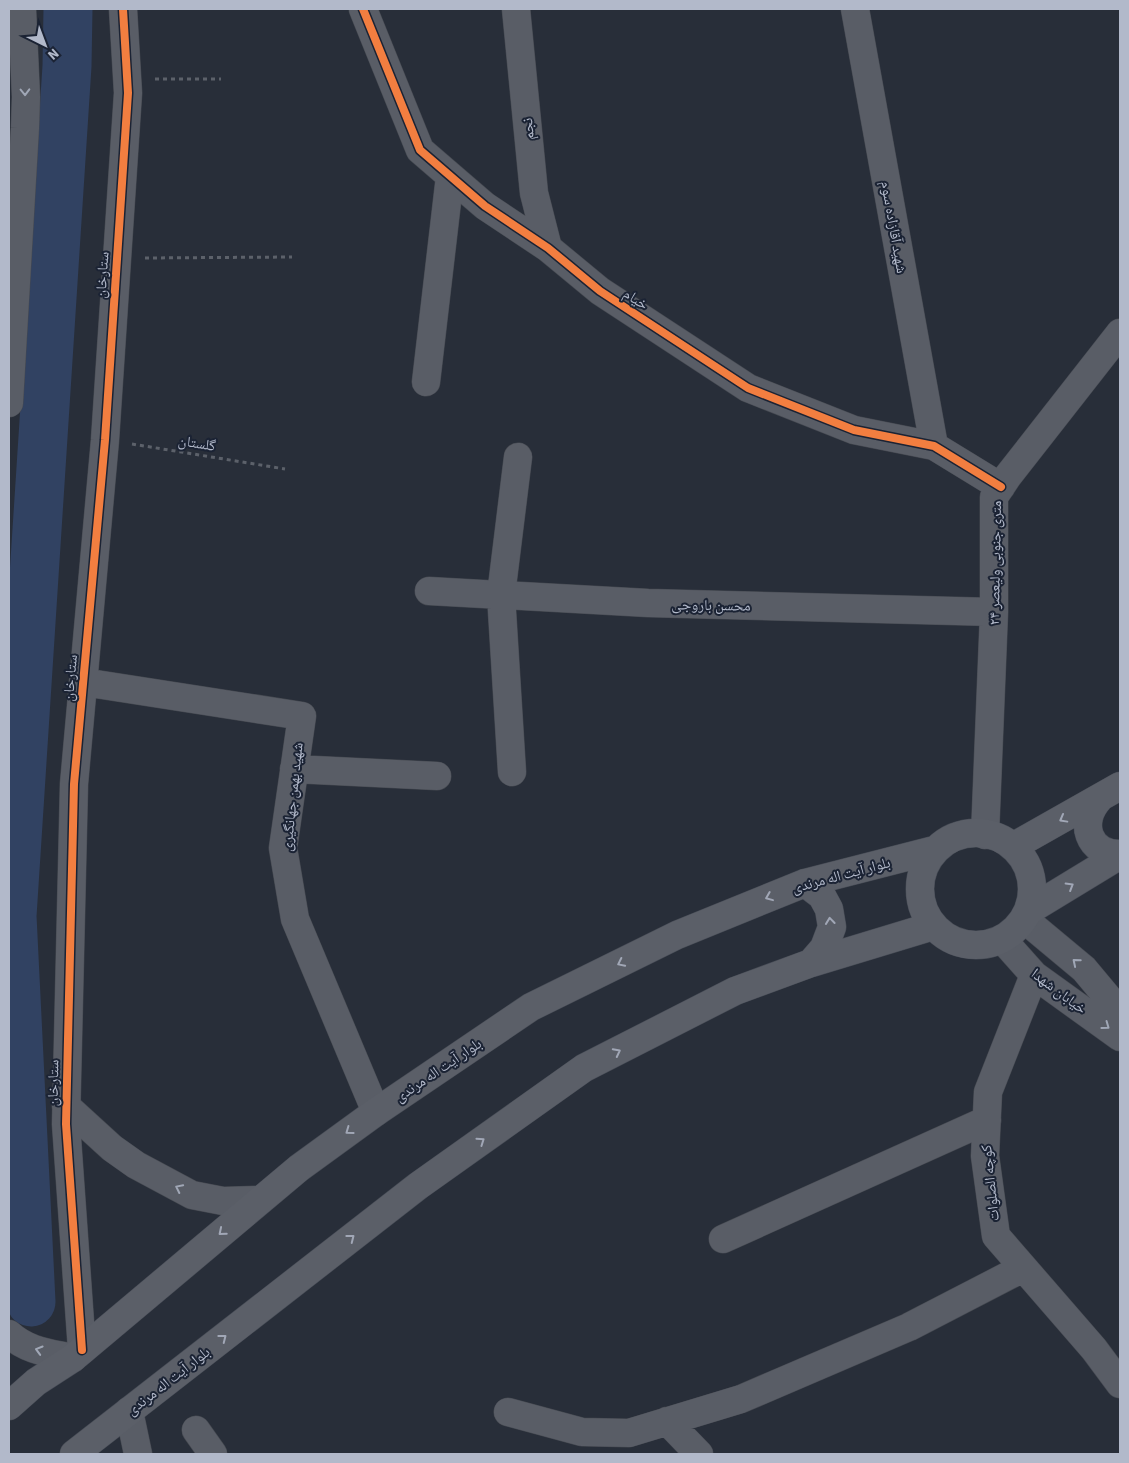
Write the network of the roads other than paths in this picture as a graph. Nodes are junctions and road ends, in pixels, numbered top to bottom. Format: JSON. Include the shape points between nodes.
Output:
{"nodes":[{"id":1,"x":22,"y":9,"type":"edge"},
{"id":2,"x":122,"y":9,"type":"edge"},
{"id":3,"x":362,"y":9,"type":"edge"},
{"id":4,"x":516,"y":9,"type":"edge"},
{"id":5,"x":855,"y":9,"type":"edge"},
{"id":6,"x":17,"y":131,"type":"edge"},
{"id":7,"x":450,"y":176,"type":"junction"},
{"id":8,"x":548,"y":248,"type":"junction"},
{"id":9,"x":1120,"y":333,"type":"edge"},
{"id":10,"x":10,"y":368,"type":"edge"},
{"id":11,"x":426,"y":382,"type":"dead end"},
{"id":12,"x":9,"y":403,"type":"edge"},
{"id":13,"x":934,"y":446,"type":"junction"},
{"id":14,"x":518,"y":457,"type":"dead end"},
{"id":15,"x":1001,"y":486,"type":"junction"},
{"id":16,"x":429,"y":591,"type":"dead end"},
{"id":17,"x":501,"y":595,"type":"junction"},
{"id":18,"x":994,"y":612,"type":"junction"},
{"id":19,"x":84,"y":682,"type":"junction"},
{"id":20,"x":294,"y":769,"type":"junction"},
{"id":21,"x":512,"y":772,"type":"dead end"},
{"id":22,"x":437,"y":776,"type":"dead end"},
{"id":23,"x":1110,"y":793,"type":"edge"},
{"id":24,"x":985,"y":835,"type":"junction"},
{"id":25,"x":1014,"y":846,"type":"junction"},
{"id":26,"x":934,"y":850,"type":"junction"},
{"id":27,"x":1120,"y":855,"type":"edge"},
{"id":28,"x":805,"y":883,"type":"junction"},
{"id":29,"x":1026,"y":915,"type":"junction"},
{"id":30,"x":932,"y":926,"type":"junction"},
{"id":31,"x":1002,"y":939,"type":"junction"},
{"id":32,"x":811,"y":963,"type":"junction"},
{"id":33,"x":1034,"y":975,"type":"junction"},
{"id":34,"x":1120,"y":1012,"type":"edge"},
{"id":35,"x":1120,"y":1037,"type":"edge"},
{"id":36,"x":66,"y":1106,"type":"junction"},
{"id":37,"x":376,"y":1112,"type":"junction"},
{"id":38,"x":987,"y":1120,"type":"junction"},
{"id":39,"x":260,"y":1200,"type":"junction"},
{"id":40,"x":723,"y":1239,"type":"dead end"},
{"id":41,"x":1024,"y":1268,"type":"junction"},
{"id":42,"x":9,"y":1334,"type":"edge"},
{"id":43,"x":78,"y":1354,"type":"junction"},
{"id":44,"x":1120,"y":1384,"type":"edge"},
{"id":45,"x":9,"y":1406,"type":"edge"},
{"id":46,"x":129,"y":1411,"type":"junction"},
{"id":47,"x":508,"y":1412,"type":"dead end"},
{"id":48,"x":667,"y":1421,"type":"junction"},
{"id":49,"x":196,"y":1430,"type":"dead end"},
{"id":50,"x":602,"y":1444,"type":"edge"},
{"id":51,"x":74,"y":1454,"type":"edge"},
{"id":52,"x":138,"y":1454,"type":"edge"},
{"id":53,"x":214,"y":1454,"type":"edge"},
{"id":54,"x":699,"y":1454,"type":"edge"}],
"edges":[{"from":1,"to":6,"type":"street","one_way":true,"via":[[26,97]]},
{"from":2,"to":19,"type":"street","name":"ستارخان","via":[[128,93],[105,440]]},
{"from":3,"to":7,"type":"street","name":"خیام","via":[[420,150]]},
{"from":4,"to":8,"type":"street","name":"نجم","via":[[534,193]]},
{"from":5,"to":13,"type":"street","name":"شهید آقازاده سوم"},
{"from":6,"to":10,"type":"street"},
{"from":7,"to":8,"type":"street","name":"خیام","via":[[485,206]]},
{"from":7,"to":11,"type":"street"},
{"from":8,"to":13,"type":"street","name":"خیام","via":[[600,291],[748,388],[854,430]]},
{"from":9,"to":15,"type":"street","name":"۲۴ متری جنوبی ولیعصر"},
{"from":10,"to":12,"type":"street"},
{"from":13,"to":15,"type":"street","name":"خیام"},
{"from":14,"to":17,"type":"street"},
{"from":15,"to":18,"type":"street","name":"۲۴ متری جنوبی ولیعصر","via":[[994,497]]},
{"from":16,"to":17,"type":"street","name":"محسن باروجی"},
{"from":17,"to":18,"type":"street","name":"محسن باروجی","via":[[648,603]]},
{"from":17,"to":21,"type":"street"},
{"from":18,"to":24,"type":"street","name":"۲۴ متری جنوبی ولیعصر"},
{"from":19,"to":20,"type":"street","name":"شهید بهمن جهانگیری","via":[[302,716]]},
{"from":19,"to":36,"type":"street","name":"ستارخان","via":[[74,784]]},
{"from":20,"to":22,"type":"street"},
{"from":20,"to":37,"type":"street","name":"شهید بهمن جهانگیری","via":[[283,848],[295,919]]},
{"from":23,"to":25,"type":"main road","one_way":true},
{"from":23,"to":27,"type":"main road","via":[[1089,814],[1088,831],[1104,852]]},
{"from":24,"to":25,"type":"main road","via":[[1006,840]]},
{"from":24,"to":26,"type":"main road","via":[[980,832],[963,833]]},
{"from":25,"to":29,"type":"main road","via":[[1025,859],[1031,875],[1033,892]]},
{"from":26,"to":28,"type":"main road","name":"بلوار آیت اله مرندی"},
{"from":26,"to":30,"type":"main road","via":[[925,864],[919,896]]},
{"from":29,"to":27,"type":"main road","one_way":true},
{"from":32,"to":28,"type":"main road","one_way":true,"via":[[824,948],[832,927],[829,909],[822,896]]},
{"from":28,"to":37,"type":"main road","name":"بلوار آیت اله مرندی","one_way":true,"via":[[677,935],[531,1007]]},
{"from":29,"to":31,"type":"main road"},
{"from":34,"to":29,"type":"street","name":"خیابان شهدا","one_way":true,"via":[[1084,969]]},
{"from":30,"to":31,"type":"main road","via":[[947,938],[965,944],[984,945]]},
{"from":30,"to":32,"type":"main road","name":"بلوار آیت اله مرندی"},
{"from":31,"to":33,"type":"street","name":"خیابان شهدا"},
{"from":46,"to":32,"type":"main road","name":"بلوار آیت اله مرندی","one_way":true,"via":[[418,1186],[584,1068],[735,991]]},
{"from":33,"to":35,"type":"street","name":"خیابان شهدا","one_way":true},
{"from":33,"to":38,"type":"street","name":"کوچه الصلوات","via":[[988,1092]]},
{"from":39,"to":36,"type":"street","one_way":true,"via":[[223,1201],[192,1195],[124,1157]]},
{"from":36,"to":43,"type":"street","name":"ستارخان"},
{"from":37,"to":39,"type":"main road","name":"بلوار آیت اله مرندی","one_way":true},
{"from":38,"to":40,"type":"street"},
{"from":38,"to":41,"type":"street","name":"کوچه الصلوات","via":[[985,1156],[996,1236]]},
{"from":39,"to":43,"type":"main road","name":"بلوار آیت اله مرندی","one_way":true},
{"from":41,"to":44,"type":"street","name":"کوچه الصلوات"},
{"from":41,"to":48,"type":"street","via":[[909,1327],[741,1399]]},
{"from":43,"to":42,"type":"street","one_way":true,"via":[[36,1351],[17,1342]]},
{"from":43,"to":45,"type":"main road","name":"بلوار آیت اله مرندی","via":[[36,1382]]},
{"from":46,"to":51,"type":"main road","name":"بلوار آیت اله مرندی"},
{"from":46,"to":52,"type":"street"},
{"from":47,"to":50,"type":"street","via":[[582,1432]]},
{"from":48,"to":50,"type":"street"},
{"from":48,"to":54,"type":"street"},
{"from":49,"to":53,"type":"street"}]}
